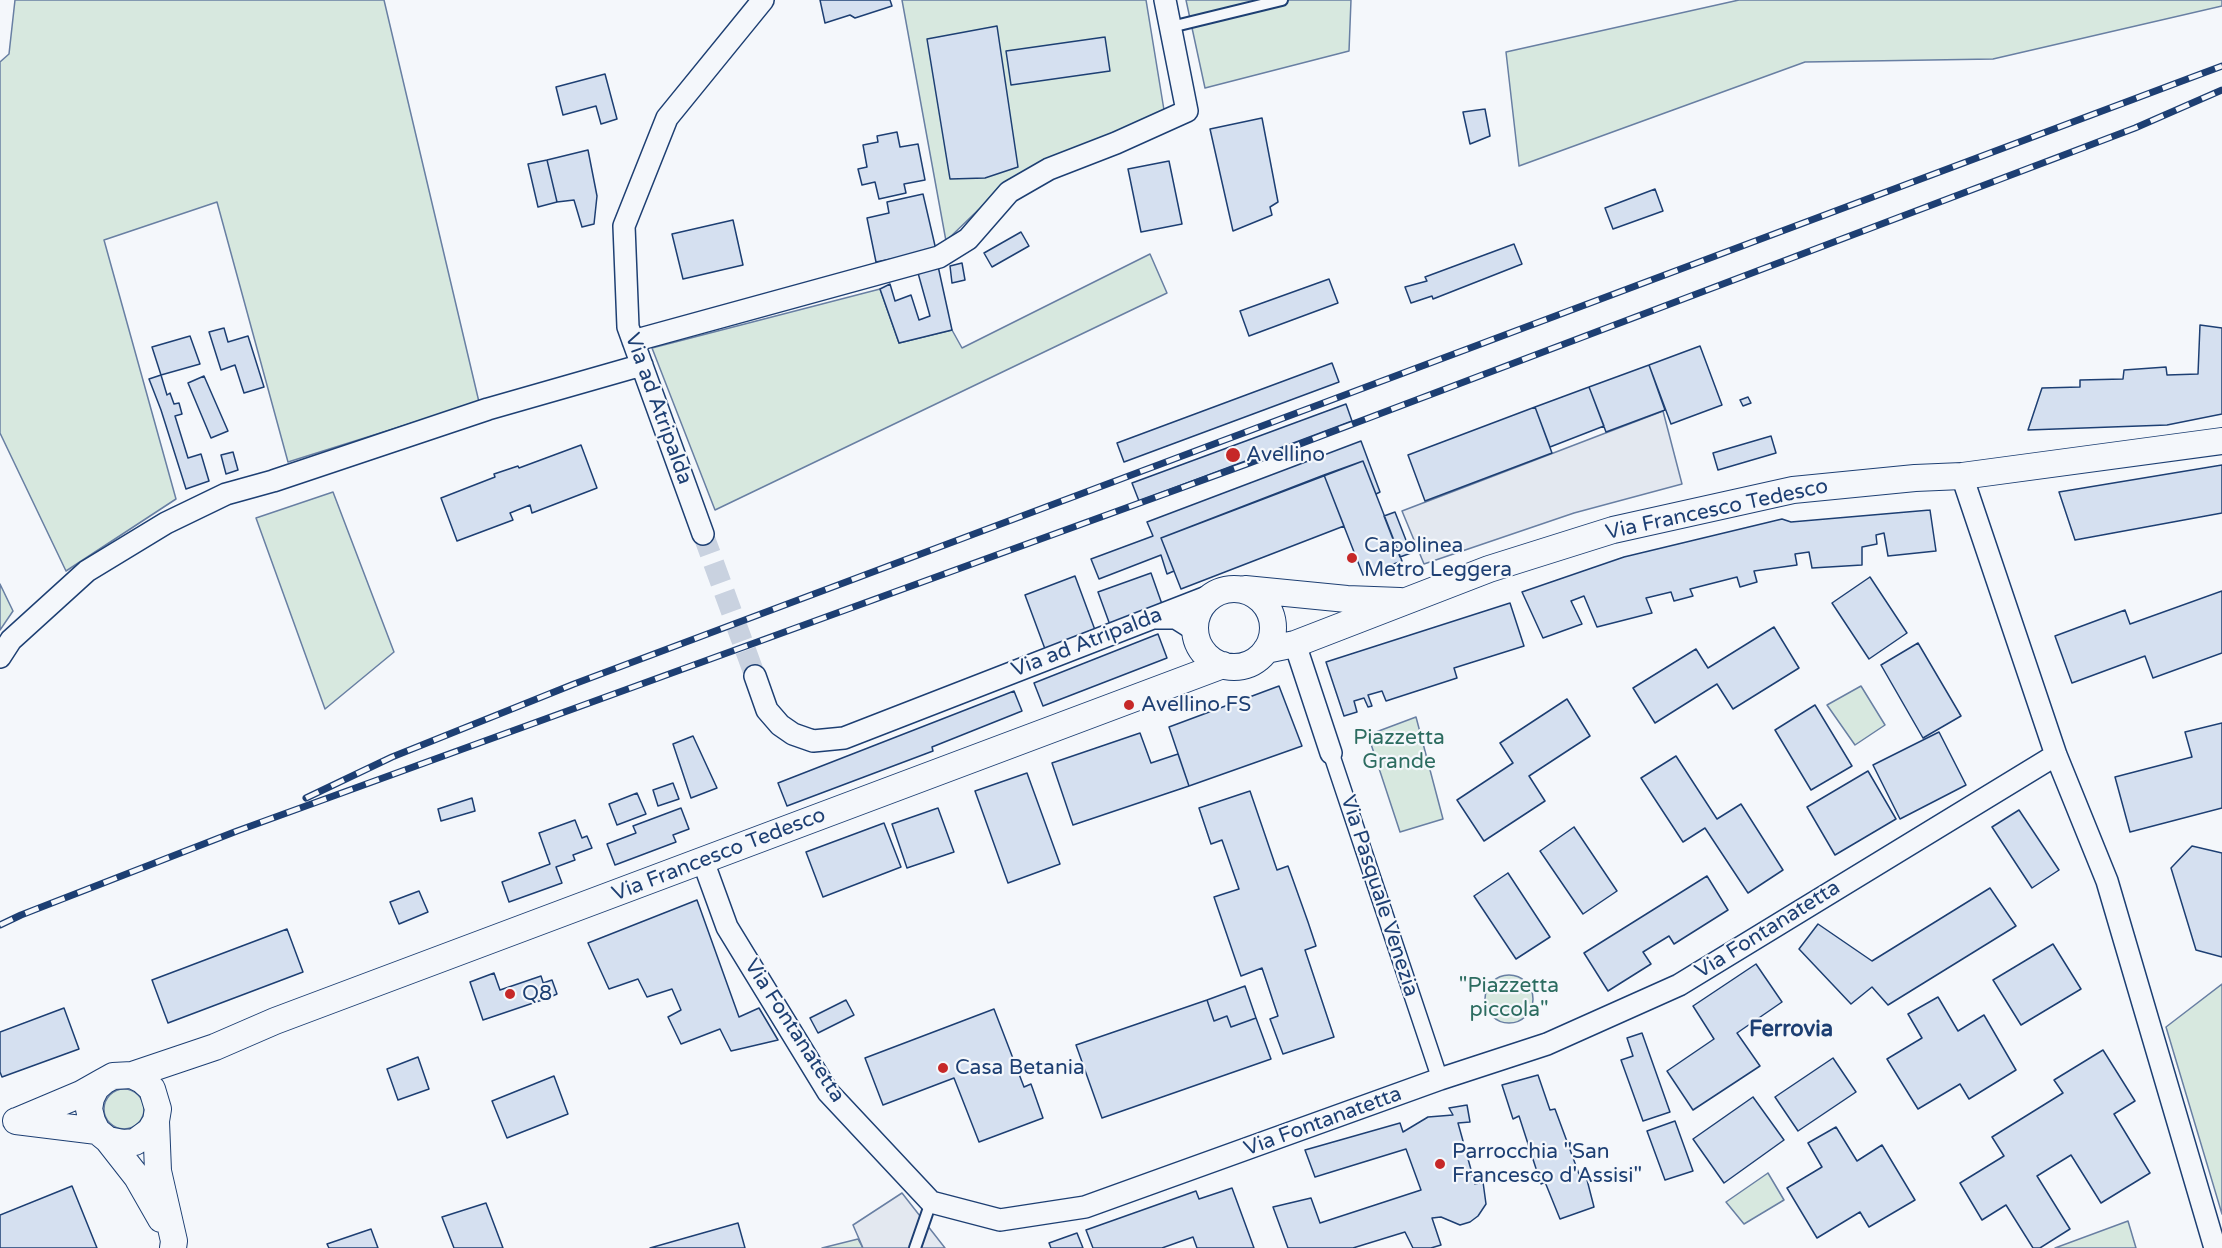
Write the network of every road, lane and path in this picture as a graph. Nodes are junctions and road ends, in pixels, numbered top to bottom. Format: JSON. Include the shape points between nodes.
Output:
{"nodes":[{"id":1,"x":763,"y":0,"type":"edge"},
{"id":2,"x":1165,"y":0,"type":"edge"},
{"id":3,"x":1282,"y":0,"type":"edge"},
{"id":4,"x":1171,"y":27,"type":"junction"},
{"id":5,"x":633,"y":341,"type":"junction"},
{"id":6,"x":642,"y":365,"type":"junction"},
{"id":7,"x":2222,"y":441,"type":"edge"},
{"id":8,"x":1962,"y":476,"type":"junction"},
{"id":9,"x":703,"y":534,"type":"tunnel mouth"},
{"id":10,"x":1239,"y":589,"type":"junction"},
{"id":11,"x":1212,"y":596,"type":"junction"},
{"id":12,"x":1409,"y":601,"type":"junction"},
{"id":13,"x":1149,"y":618,"type":"junction"},
{"id":14,"x":1198,"y":640,"type":"junction"},
{"id":15,"x":1295,"y":644,"type":"junction"},
{"id":16,"x":1266,"y":650,"type":"junction"},
{"id":17,"x":0,"y":657,"type":"edge"},
{"id":18,"x":1223,"y":665,"type":"junction"},
{"id":19,"x":755,"y":676,"type":"tunnel mouth"},
{"id":20,"x":1173,"y":683,"type":"junction"},
{"id":21,"x":1331,"y":753,"type":"joint"},
{"id":22,"x":2056,"y":754,"type":"junction"},
{"id":23,"x":703,"y":861,"type":"junction"},
{"id":24,"x":215,"y":1047,"type":"junction"},
{"id":25,"x":132,"y":1076,"type":"junction"},
{"id":26,"x":1440,"y":1079,"type":"junction"},
{"id":27,"x":104,"y":1081,"type":"junction"},
{"id":28,"x":156,"y":1110,"type":"junction"},
{"id":29,"x":8,"y":1124,"type":"edge"},
{"id":30,"x":103,"y":1135,"type":"junction"},
{"id":31,"x":931,"y":1202,"type":"junction"},
{"id":32,"x":174,"y":1246,"type":"edge"},
{"id":33,"x":915,"y":1248,"type":"edge"},
{"id":34,"x":2215,"y":1248,"type":"edge"}],
"edges":[{"from":1,"to":5,"type":"street","name":"Via ad Atripalda","via":[[667,118],[624,226],[628,327]]},
{"from":2,"to":4,"type":"street"},
{"from":3,"to":4,"type":"lane"},
{"from":4,"to":5,"type":"street","via":[[1187,111],[1049,169],[1009,192],[968,239],[939,257]]},
{"from":5,"to":6,"type":"street","name":"Via ad Atripalda"},
{"from":6,"to":9,"type":"street","name":"Via ad Atripalda"},
{"from":6,"to":17,"type":"street","via":[[488,409],[226,494],[166,523],[87,571],[11,640]]},
{"from":7,"to":8,"type":"street","name":"Via Francesco Tedesco"},
{"from":8,"to":12,"type":"street","name":"Via Francesco Tedesco","via":[[1793,490],[1613,530],[1489,569]]},
{"from":8,"to":22,"type":"street"},
{"from":10,"to":11,"type":"street"},
{"from":10,"to":12,"type":"street"},
{"from":10,"to":16,"type":"street","via":[[1257,597],[1270,612],[1272,632]]},
{"from":11,"to":13,"type":"street","name":"Via ad Atripalda"},
{"from":11,"to":14,"type":"street","via":[[1196,617]]},
{"from":12,"to":15,"type":"street","name":"Via Francesco Tedesco"},
{"from":13,"to":14,"type":"street","via":[[1176,618]]},
{"from":13,"to":19,"type":"street","name":"Via ad Atripalda","via":[[844,738],[813,741],[780,725],[767,710]]},
{"from":14,"to":18,"type":"street"},
{"from":14,"to":20,"type":"street","via":[[1195,661]]},
{"from":15,"to":16,"type":"street","name":"Via Francesco Tedesco"},
{"from":15,"to":21,"type":"street","name":"Via Pasquale Venezia"},
{"from":16,"to":18,"type":"street","via":[[1247,664]]},
{"from":18,"to":20,"type":"street","name":"Via Francesco Tedesco"},
{"from":20,"to":23,"type":"street","name":"Via Francesco Tedesco"},
{"from":21,"to":26,"type":"street","name":"Via Pasquale Venezia"},
{"from":22,"to":26,"type":"street","name":"Via Fontanatetta","via":[[1678,985],[1547,1044]]},
{"from":22,"to":34,"type":"street","via":[[2107,881]]},
{"from":23,"to":24,"type":"street","name":"Via Francesco Tedesco"},
{"from":23,"to":31,"type":"street","name":"Via Fontanatetta","via":[[727,927],[828,1092]]},
{"from":24,"to":25,"type":"street","name":"Via Francesco Tedesco"},
{"from":24,"to":28,"type":"street","name":"Via Francesco Tedesco","via":[[172,1080]]},
{"from":25,"to":27,"type":"street","name":"Via Francesco Tedesco","via":[[113,1076]]},
{"from":25,"to":28,"type":"street","via":[[152,1089]]},
{"from":26,"to":31,"type":"street","name":"Via Fontanatetta","via":[[1085,1207],[1000,1220]]},
{"from":27,"to":29,"type":"street","name":"Via Francesco Tedesco"},
{"from":27,"to":30,"type":"street","via":[[96,1088],[89,1109],[92,1121]]},
{"from":28,"to":30,"type":"street","name":"Via Francesco Tedesco","via":[[150,1131],[135,1142],[123,1143]]},
{"from":28,"to":32,"type":"street","via":[[158,1171]]},
{"from":29,"to":30,"type":"street","name":"Via Francesco Tedesco"},
{"from":30,"to":32,"type":"street","via":[[138,1177]]},
{"from":31,"to":33,"type":"lane"}]}
